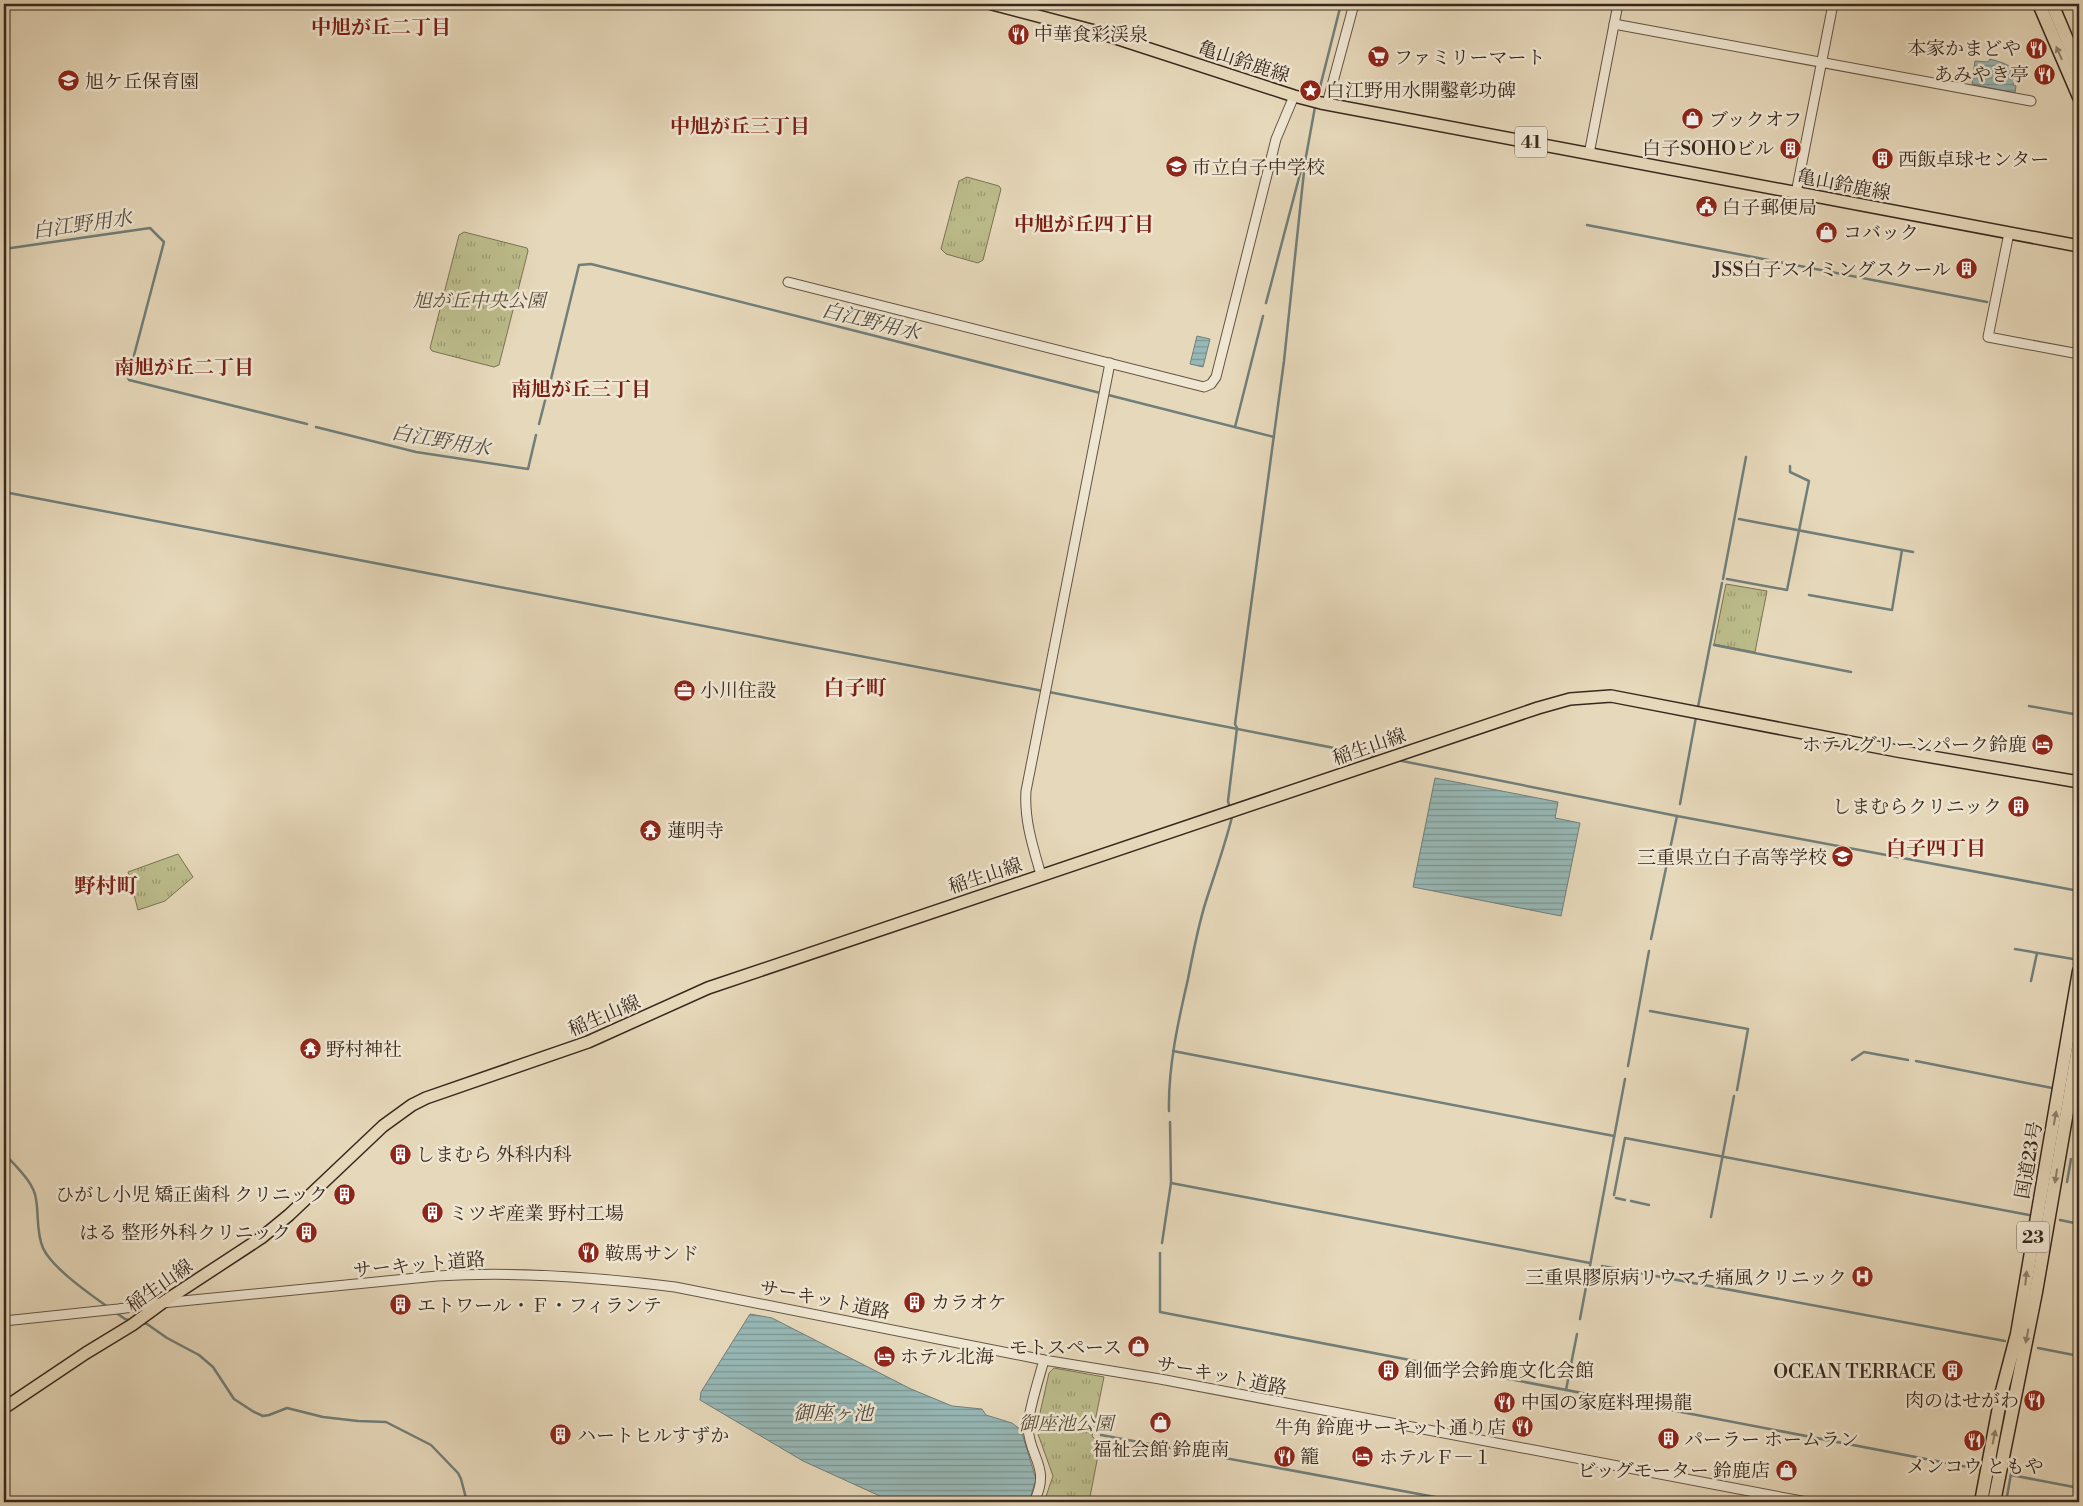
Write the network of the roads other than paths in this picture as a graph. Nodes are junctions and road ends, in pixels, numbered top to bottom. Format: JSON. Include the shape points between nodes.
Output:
{"nodes":[{"id":1,"x":992,"y":4,"type":"edge"},
{"id":2,"x":1354,"y":4,"type":"edge"},
{"id":3,"x":1618,"y":4,"type":"edge"},
{"id":4,"x":1832,"y":4,"type":"edge"},
{"id":5,"x":2039,"y":4,"type":"edge"},
{"id":6,"x":2052,"y":4,"type":"edge"},
{"id":7,"x":1614,"y":24,"type":"junction"},
{"id":8,"x":1822,"y":63,"type":"junction"},
{"id":9,"x":2079,"y":68,"type":"edge"},
{"id":10,"x":1294,"y":96,"type":"junction"},
{"id":11,"x":2079,"y":97,"type":"edge"},
{"id":12,"x":2031,"y":101,"type":"dead end"},
{"id":13,"x":1327,"y":104,"type":"junction"},
{"id":14,"x":1589,"y":154,"type":"junction"},
{"id":15,"x":1796,"y":193,"type":"junction"},
{"id":16,"x":2009,"y":233,"type":"junction"},
{"id":17,"x":2079,"y":246,"type":"edge"},
{"id":18,"x":788,"y":282,"type":"dead end"},
{"id":19,"x":2079,"y":354,"type":"edge"},
{"id":20,"x":1110,"y":363,"type":"junction"},
{"id":21,"x":2079,"y":782,"type":"edge"},
{"id":22,"x":1041,"y":875,"type":"junction"},
{"id":23,"x":2079,"y":971,"type":"edge"},
{"id":24,"x":2079,"y":1042,"type":"edge"},
{"id":25,"x":162,"y":1303,"type":"junction"},
{"id":26,"x":4,"y":1321,"type":"edge"},
{"id":27,"x":1044,"y":1360,"type":"junction"},
{"id":28,"x":4,"y":1408,"type":"edge"},
{"id":29,"x":1034,"y":1502,"type":"edge"},
{"id":30,"x":1808,"y":1502,"type":"edge"},
{"id":31,"x":1981,"y":1502,"type":"edge"},
{"id":32,"x":1994,"y":1502,"type":"edge"}],
"edges":[{"from":1,"to":10,"type":"main road","name":"亀山鈴鹿線","number":"41","via":[[1091,30]]},
{"from":2,"to":13,"type":"street"},
{"from":3,"to":7,"type":"street"},
{"from":4,"to":8,"type":"street"},
{"from":11,"to":5,"type":"highway","one_way":true},
{"from":6,"to":9,"type":"highway"},
{"from":7,"to":8,"type":"street"},
{"from":7,"to":14,"type":"street"},
{"from":8,"to":12,"type":"street"},
{"from":8,"to":15,"type":"street"},
{"from":10,"to":13,"type":"main road","name":"亀山鈴鹿線","number":"41"},
{"from":10,"to":20,"type":"street","via":[[1276,139],[1214,380],[1204,387]]},
{"from":13,"to":14,"type":"main road","name":"亀山鈴鹿線","number":"41"},
{"from":14,"to":15,"type":"main road","name":"亀山鈴鹿線","number":"41"},
{"from":15,"to":16,"type":"main road","name":"亀山鈴鹿線","number":"41"},
{"from":16,"to":17,"type":"main road","name":"亀山鈴鹿線","number":"41"},
{"from":16,"to":19,"type":"street","via":[[1988,337]]},
{"from":18,"to":20,"type":"street"},
{"from":20,"to":22,"type":"street","via":[[1026,791],[1025,807],[1031,841]]},
{"from":21,"to":22,"type":"main road","name":"稲生山線","via":[[1611,696],[1570,699],[1480,726]]},
{"from":22,"to":25,"type":"main road","name":"稲生山線","via":[[708,988],[588,1042],[426,1098],[391,1119],[277,1226]]},
{"from":31,"to":23,"type":"highway","name":"国道23号","number":"23","one_way":true,"via":[[2002,1391],[2017,1334]]},
{"from":24,"to":32,"type":"highway","name":"国道23号","number":"23","one_way":true,"via":[[2036,1292]]},
{"from":25,"to":26,"type":"street","name":"サーキット道路"},
{"from":25,"to":27,"type":"street","name":"サーキット道路","via":[[480,1273],[586,1278],[675,1287]]},
{"from":25,"to":28,"type":"main road","name":"稲生山線"},
{"from":27,"to":29,"type":"street","via":[[1028,1425],[1041,1472]]},
{"from":27,"to":30,"type":"street","name":"サーキット道路","via":[[1151,1377]]}]}
